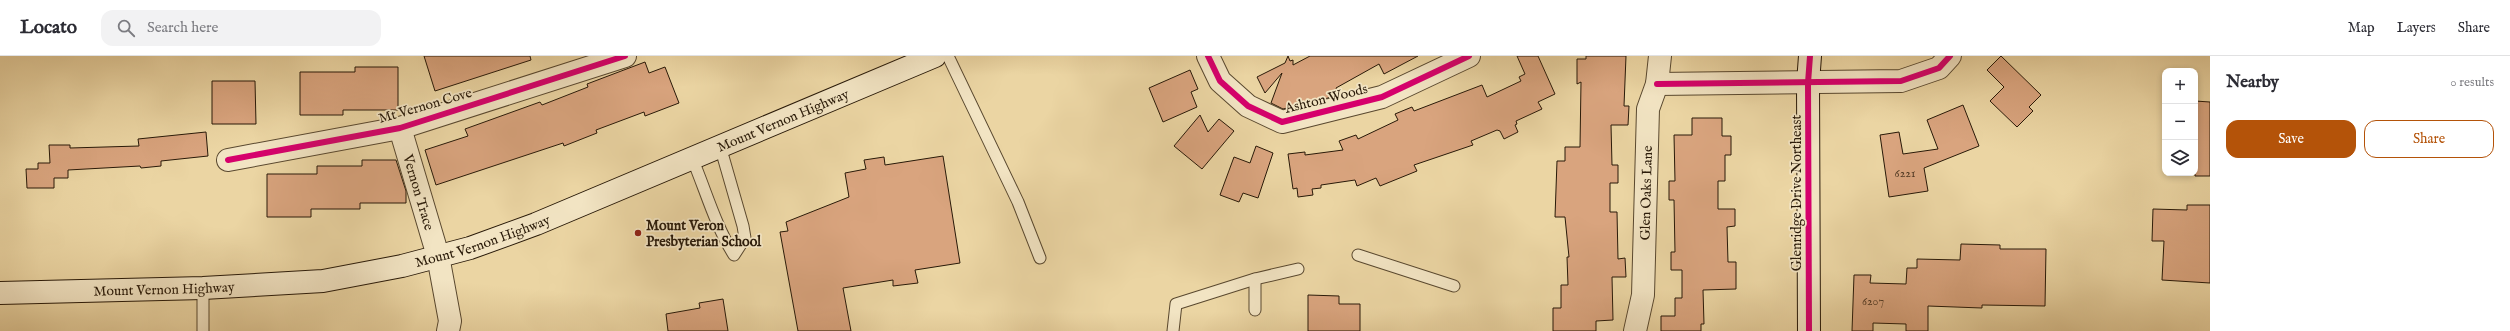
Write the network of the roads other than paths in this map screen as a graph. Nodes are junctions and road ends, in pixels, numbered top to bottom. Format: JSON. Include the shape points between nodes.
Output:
{"nodes":[{"id":1,"x":625,"y":56,"type":"edge"},
{"id":2,"x":935,"y":56,"type":"edge"},
{"id":3,"x":948,"y":56,"type":"edge"},
{"id":4,"x":1208,"y":56,"type":"edge"},
{"id":5,"x":1469,"y":56,"type":"edge"},
{"id":6,"x":1660,"y":56,"type":"edge"},
{"id":7,"x":1810,"y":56,"type":"edge"},
{"id":8,"x":1950,"y":56,"type":"edge"},
{"id":9,"x":1808,"y":83,"type":"junction"},
{"id":10,"x":1657,"y":84,"type":"junction"},
{"id":11,"x":400,"y":128,"type":"junction"},
{"id":12,"x":720,"y":146,"type":"junction"},
{"id":13,"x":692,"y":158,"type":"junction"},
{"id":14,"x":228,"y":160,"type":"dead end"},
{"id":15,"x":1358,"y":255,"type":"dead end"},
{"id":16,"x":438,"y":256,"type":"junction"},
{"id":17,"x":1040,"y":258,"type":"dead end"},
{"id":18,"x":1298,"y":269,"type":"dead end"},
{"id":19,"x":1255,"y":279,"type":"junction"},
{"id":20,"x":1454,"y":286,"type":"dead end"},
{"id":21,"x":203,"y":288,"type":"junction"},
{"id":22,"x":0,"y":293,"type":"edge"},
{"id":23,"x":1255,"y":310,"type":"dead end"},
{"id":24,"x":203,"y":331,"type":"edge"},
{"id":25,"x":448,"y":331,"type":"edge"},
{"id":26,"x":1173,"y":331,"type":"edge"},
{"id":27,"x":1635,"y":331,"type":"edge"},
{"id":28,"x":1809,"y":331,"type":"edge"}],
"edges":[{"from":1,"to":11,"type":"street","name":"Mt Vernon Cove"},
{"from":2,"to":12,"type":"street","name":"Mount Vernon Highway"},
{"from":3,"to":17,"type":"lane","via":[[1018,202]]},
{"from":4,"to":5,"type":"street","name":"Ashton Woods","via":[[1220,81],[1248,106],[1282,122],[1382,97]]},
{"from":6,"to":10,"type":"street","name":"Glen Oaks Lane"},
{"from":7,"to":9,"type":"street","name":"Glenridge Drive Northeast"},
{"from":8,"to":9,"type":"street","via":[[1940,68],[1900,81]]},
{"from":9,"to":10,"type":"street"},
{"from":9,"to":28,"type":"street","name":"Glenridge Drive Northeast"},
{"from":10,"to":27,"type":"street","name":"Glen Oaks Lane","via":[[1648,110],[1643,295]]},
{"from":11,"to":14,"type":"street","name":"Mt Vernon Cove"},
{"from":11,"to":16,"type":"street","name":"Vernon Trace"},
{"from":12,"to":13,"type":"street","name":"Mount Vernon Highway"},
{"from":12,"to":13,"type":"lane","via":[[744,226],[745,238],[734,255],[719,232],[711,204]]},
{"from":13,"to":16,"type":"street","name":"Mount Vernon Highway","via":[[536,224]]},
{"from":15,"to":20,"type":"lane"},
{"from":16,"to":21,"type":"street","name":"Mount Vernon Highway","via":[[402,266],[323,281]]},
{"from":16,"to":25,"type":"street","name":"Vernon Trace","via":[[450,321]]},
{"from":18,"to":19,"type":"lane"},
{"from":19,"to":23,"type":"lane"},
{"from":19,"to":26,"type":"lane","via":[[1176,304]]},
{"from":21,"to":22,"type":"street","name":"Mount Vernon Highway"},
{"from":21,"to":24,"type":"lane"}]}
